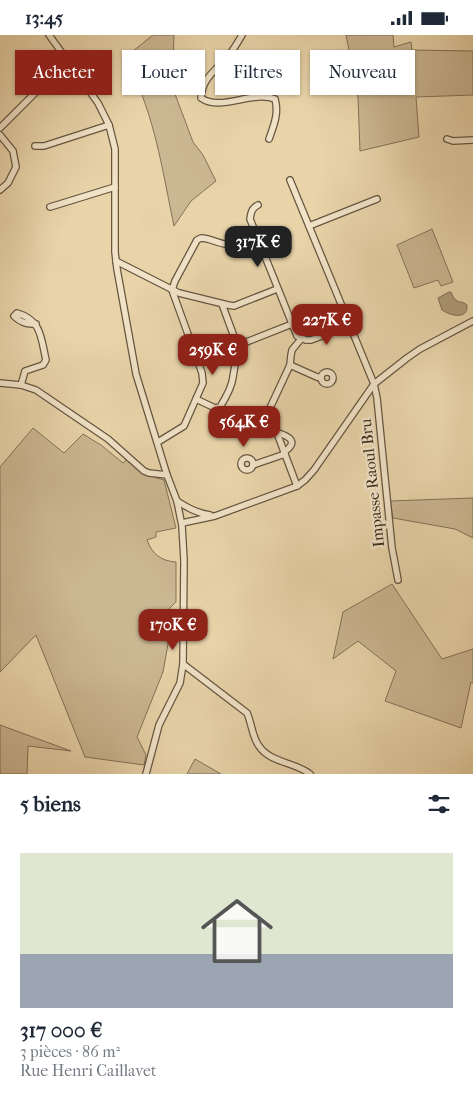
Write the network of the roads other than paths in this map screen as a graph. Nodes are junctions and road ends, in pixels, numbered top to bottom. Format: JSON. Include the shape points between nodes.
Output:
{"nodes":[{"id":1,"x":49,"y":35,"type":"edge"},
{"id":2,"x":242,"y":35,"type":"edge"},
{"id":3,"x":60,"y":50,"type":"edge"},
{"id":4,"x":33,"y":95,"type":"edge"},
{"id":5,"x":92,"y":95,"type":"edge"},
{"id":6,"x":109,"y":125,"type":"junction"},
{"id":7,"x":0,"y":128,"type":"edge"},
{"id":8,"x":0,"y":135,"type":"edge"},
{"id":9,"x":269,"y":139,"type":"dead end"},
{"id":10,"x":447,"y":139,"type":"dead end"},
{"id":11,"x":473,"y":140,"type":"edge"},
{"id":12,"x":35,"y":146,"type":"dead end"},
{"id":13,"x":290,"y":180,"type":"dead end"},
{"id":14,"x":115,"y":187,"type":"junction"},
{"id":15,"x":0,"y":190,"type":"edge"},
{"id":16,"x":377,"y":199,"type":"dead end"},
{"id":17,"x":258,"y":205,"type":"dead end"},
{"id":18,"x":50,"y":207,"type":"dead end"},
{"id":19,"x":309,"y":226,"type":"junction"},
{"id":20,"x":258,"y":239,"type":"junction"},
{"id":21,"x":116,"y":261,"type":"junction"},
{"id":22,"x":277,"y":289,"type":"junction"},
{"id":23,"x":172,"y":290,"type":"junction"},
{"id":24,"x":222,"y":303,"type":"junction"},
{"id":25,"x":473,"y":321,"type":"edge"},
{"id":26,"x":36,"y":324,"type":"dead end"},
{"id":27,"x":292,"y":324,"type":"junction"},
{"id":28,"x":350,"y":325,"type":"junction"},
{"id":29,"x":301,"y":339,"type":"junction"},
{"id":30,"x":241,"y":347,"type":"junction"},
{"id":31,"x":290,"y":365,"type":"junction"},
{"id":32,"x":321,"y":378,"type":"dead end"},
{"id":33,"x":0,"y":383,"type":"edge"},
{"id":34,"x":374,"y":384,"type":"junction"},
{"id":35,"x":21,"y":385,"type":"junction"},
{"id":36,"x":196,"y":399,"type":"junction"},
{"id":37,"x":276,"y":432,"type":"junction"},
{"id":38,"x":158,"y":442,"type":"junction"},
{"id":39,"x":284,"y":453,"type":"junction"},
{"id":40,"x":253,"y":465,"type":"dead end"},
{"id":41,"x":167,"y":475,"type":"junction"},
{"id":42,"x":296,"y":486,"type":"junction"},
{"id":43,"x":177,"y":501,"type":"junction"},
{"id":44,"x":215,"y":516,"type":"junction"},
{"id":45,"x":182,"y":523,"type":"junction"},
{"id":46,"x":398,"y":580,"type":"dead end"},
{"id":47,"x":183,"y":664,"type":"junction"},
{"id":48,"x":146,"y":774,"type":"edge"},
{"id":49,"x":310,"y":774,"type":"edge"}],
"edges":[{"from":1,"to":3,"type":"street"},
{"from":2,"to":9,"type":"street","via":[[230,54],[204,81],[201,98],[217,103],[254,97],[275,99],[276,117]]},
{"from":4,"to":7,"type":"street"},
{"from":5,"to":6,"type":"street"},
{"from":6,"to":12,"type":"street"},
{"from":6,"to":14,"type":"street","via":[[115,149]]},
{"from":8,"to":15,"type":"street","via":[[13,151],[16,167],[8,183]]},
{"from":10,"to":11,"type":"street"},
{"from":13,"to":19,"type":"street","name":"Impasse Raoul Bru"},
{"from":14,"to":18,"type":"street"},
{"from":14,"to":21,"type":"street"},
{"from":16,"to":19,"type":"street"},
{"from":17,"to":20,"type":"street","via":[[251,211],[250,219]]},
{"from":19,"to":28,"type":"street","name":"Impasse Raoul Bru"},
{"from":20,"to":22,"type":"street"},
{"from":20,"to":23,"type":"street","via":[[255,237],[231,244],[197,240]]},
{"from":21,"to":23,"type":"street"},
{"from":21,"to":38,"type":"street","via":[[136,374]]},
{"from":22,"to":24,"type":"street","via":[[234,306]]},
{"from":22,"to":27,"type":"street"},
{"from":23,"to":24,"type":"street"},
{"from":23,"to":36,"type":"street","via":[[203,380]]},
{"from":24,"to":30,"type":"street"},
{"from":25,"to":34,"type":"street","via":[[420,349]]},
{"from":26,"to":35,"type":"street","via":[[46,360],[43,365],[25,371]]},
{"from":27,"to":29,"type":"street","via":[[295,334]]},
{"from":27,"to":30,"type":"street"},
{"from":28,"to":29,"type":"street","via":[[311,341]]},
{"from":28,"to":34,"type":"street","name":"Impasse Raoul Bru"},
{"from":29,"to":31,"type":"street","via":[[292,350]]},
{"from":30,"to":36,"type":"street","via":[[233,380],[220,407],[215,408]]},
{"from":31,"to":32,"type":"street"},
{"from":31,"to":37,"type":"street","via":[[270,407]]},
{"from":33,"to":35,"type":"street"},
{"from":34,"to":42,"type":"street","via":[[314,470]]},
{"from":34,"to":46,"type":"street","name":"Impasse Raoul Bru"},
{"from":35,"to":41,"type":"street","via":[[36,390],[108,439],[144,471]]},
{"from":36,"to":38,"type":"street","via":[[184,425]]},
{"from":37,"to":39,"type":"street"},
{"from":37,"to":39,"type":"street","via":[[290,438],[291,443]]},
{"from":38,"to":41,"type":"street"},
{"from":39,"to":40,"type":"street"},
{"from":39,"to":42,"type":"street"},
{"from":41,"to":43,"type":"street"},
{"from":42,"to":44,"type":"street"},
{"from":43,"to":44,"type":"street","via":[[201,514]]},
{"from":43,"to":45,"type":"street"},
{"from":44,"to":45,"type":"street"},
{"from":45,"to":47,"type":"street"},
{"from":47,"to":48,"type":"street","via":[[180,683],[159,725]]},
{"from":47,"to":49,"type":"street","via":[[247,713],[260,748]]}]}
